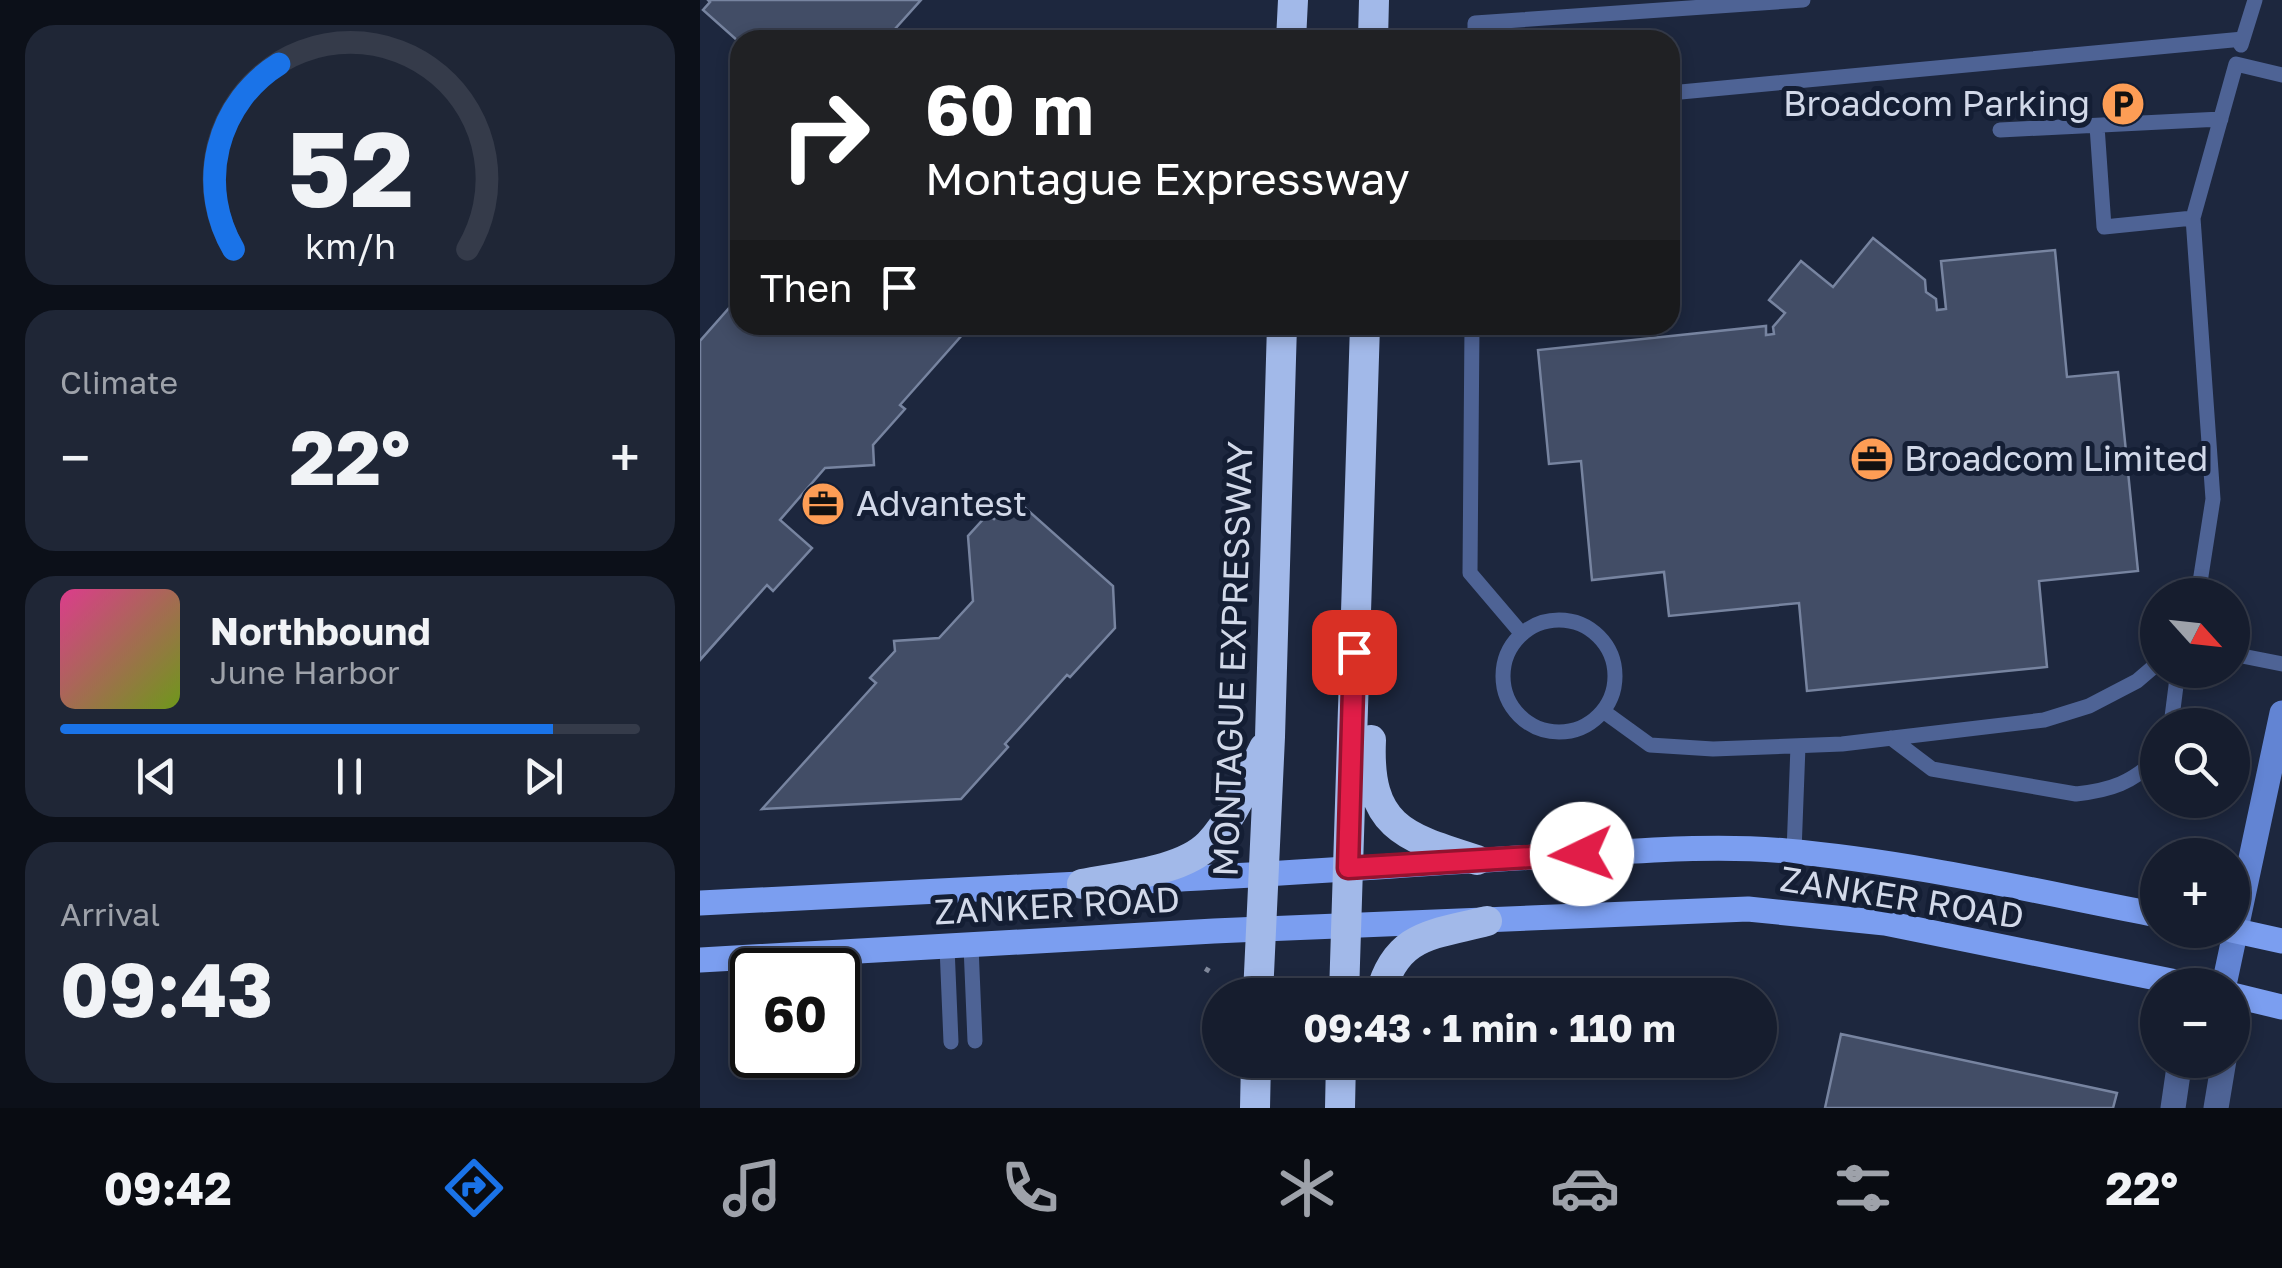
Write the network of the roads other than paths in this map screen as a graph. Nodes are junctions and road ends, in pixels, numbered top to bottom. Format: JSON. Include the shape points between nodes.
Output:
{"nodes":[{"id":1,"x":1292,"y":0,"type":"edge"},
{"id":2,"x":1374,"y":0,"type":"edge"},
{"id":3,"x":1803,"y":0,"type":"edge"},
{"id":4,"x":2256,"y":0,"type":"edge"},
{"id":5,"x":1291,"y":30,"type":"edge"},
{"id":6,"x":1372,"y":30,"type":"edge"},
{"id":7,"x":1475,"y":30,"type":"edge"},
{"id":8,"x":2243,"y":39,"type":"junction"},
{"id":9,"x":2236,"y":64,"type":"junction"},
{"id":10,"x":2282,"y":75,"type":"edge"},
{"id":11,"x":1680,"y":92,"type":"edge"},
{"id":12,"x":2221,"y":119,"type":"junction"},
{"id":13,"x":2097,"y":126,"type":"junction"},
{"id":14,"x":2000,"y":130,"type":"dead end"},
{"id":15,"x":2193,"y":218,"type":"junction"},
{"id":16,"x":1282,"y":335,"type":"edge"},
{"id":17,"x":1366,"y":335,"type":"edge"},
{"id":18,"x":1472,"y":335,"type":"edge"},
{"id":19,"x":2201,"y":578,"type":"edge"},
{"id":20,"x":1355,"y":614,"type":"junction"},
{"id":21,"x":1521,"y":633,"type":"junction"},
{"id":22,"x":2250,"y":658,"type":"edge"},
{"id":23,"x":2282,"y":664,"type":"edge"},
{"id":24,"x":2140,"y":678,"type":"edge"},
{"id":25,"x":1603,"y":711,"type":"junction"},
{"id":26,"x":2282,"y":713,"type":"edge"},
{"id":27,"x":1270,"y":737,"type":"junction"},
{"id":28,"x":1891,"y":738,"type":"junction"},
{"id":29,"x":1798,"y":746,"type":"junction"},
{"id":30,"x":2140,"y":774,"type":"edge"},
{"id":31,"x":1794,"y":852,"type":"junction"},
{"id":32,"x":2250,"y":858,"type":"edge"},
{"id":33,"x":1477,"y":860,"type":"junction"},
{"id":34,"x":1348,"y":868,"type":"junction"},
{"id":35,"x":1262,"y":874,"type":"junction"},
{"id":36,"x":1082,"y":884,"type":"junction"},
{"id":37,"x":700,"y":903,"type":"edge"},
{"id":38,"x":2140,"y":912,"type":"edge"},
{"id":39,"x":1487,"y":921,"type":"junction"},
{"id":40,"x":1346,"y":927,"type":"junction"},
{"id":41,"x":1260,"y":930,"type":"junction"},
{"id":42,"x":2250,"y":934,"type":"edge"},
{"id":43,"x":2282,"y":941,"type":"edge"},
{"id":44,"x":959,"y":946,"type":"junction"},
{"id":45,"x":700,"y":960,"type":"edge"},
{"id":46,"x":2140,"y":975,"type":"edge"},
{"id":47,"x":1259,"y":978,"type":"edge"},
{"id":48,"x":1344,"y":978,"type":"edge"},
{"id":49,"x":1384,"y":978,"type":"edge"},
{"id":50,"x":2250,"y":999,"type":"edge"},
{"id":51,"x":2282,"y":1007,"type":"edge"},
{"id":52,"x":976,"y":1041,"type":"dead end"},
{"id":53,"x":951,"y":1042,"type":"dead end"},
{"id":54,"x":1256,"y":1078,"type":"edge"},
{"id":55,"x":1341,"y":1078,"type":"edge"},
{"id":56,"x":2177,"y":1078,"type":"edge"},
{"id":57,"x":2221,"y":1078,"type":"edge"},
{"id":58,"x":1255,"y":1108,"type":"edge"},
{"id":59,"x":1340,"y":1108,"type":"edge"},
{"id":60,"x":2173,"y":1108,"type":"edge"},
{"id":61,"x":2216,"y":1108,"type":"edge"}],
"edges":[{"from":1,"to":5,"type":"highway"},
{"from":2,"to":6,"type":"highway"},
{"from":3,"to":7,"type":"lane","via":[[1475,23]]},
{"from":4,"to":8,"type":"lane"},
{"from":8,"to":9,"type":"lane"},
{"from":8,"to":11,"type":"lane"},
{"from":9,"to":10,"type":"lane"},
{"from":9,"to":12,"type":"lane"},
{"from":12,"to":13,"type":"lane"},
{"from":12,"to":15,"type":"lane"},
{"from":13,"to":14,"type":"lane"},
{"from":13,"to":15,"type":"lane","via":[[2104,228]]},
{"from":15,"to":19,"type":"lane","via":[[2213,499]]},
{"from":16,"to":27,"type":"highway","name":"MONTAGUE EXPRESSWAY"},
{"from":17,"to":20,"type":"highway"},
{"from":18,"to":21,"type":"lane","via":[[1470,573]]},
{"from":20,"to":33,"type":"highway","via":[[1374,670],[1370,767],[1380,807],[1425,844]]},
{"from":20,"to":34,"type":"highway"},
{"from":21,"to":25,"type":"lane","via":[[1543,621],[1568,620],[1591,629],[1608,647],[1615,670],[1614,692]]},
{"from":21,"to":25,"type":"lane","via":[[1503,668],[1510,706],[1525,722],[1566,732],[1587,726]]},
{"from":22,"to":23,"type":"lane"},
{"from":24,"to":28,"type":"lane","via":[[2090,706],[2044,720]]},
{"from":25,"to":29,"type":"lane","via":[[1650,746]]},
{"from":26,"to":32,"type":"street"},
{"from":27,"to":35,"type":"highway","name":"MONTAGUE EXPRESSWAY"},
{"from":27,"to":36,"type":"highway","via":[[1208,846],[1172,866]]},
{"from":28,"to":29,"type":"lane"},
{"from":28,"to":30,"type":"lane","via":[[1932,769],[2076,794]]},
{"from":29,"to":31,"type":"lane"},
{"from":31,"to":33,"type":"main road","name":"ZANKER ROAD","via":[[1712,849]]},
{"from":31,"to":38,"type":"main road","name":"ZANKER ROAD","via":[[1923,868]]},
{"from":33,"to":34,"type":"main road","name":"ZANKER ROAD"},
{"from":34,"to":35,"type":"main road","name":"ZANKER ROAD"},
{"from":34,"to":40,"type":"highway"},
{"from":35,"to":36,"type":"main road","name":"ZANKER ROAD"},
{"from":35,"to":41,"type":"highway","name":"MONTAGUE EXPRESSWAY"},
{"from":36,"to":37,"type":"main road","name":"ZANKER ROAD"},
{"from":39,"to":40,"type":"main road","name":"ZANKER ROAD"},
{"from":39,"to":46,"type":"main road","name":"ZANKER ROAD","via":[[1748,909],[1884,922]]},
{"from":39,"to":49,"type":"highway","via":[[1410,944]]},
{"from":40,"to":41,"type":"main road","name":"ZANKER ROAD"},
{"from":40,"to":48,"type":"highway"},
{"from":41,"to":44,"type":"main road","name":"ZANKER ROAD"},
{"from":41,"to":47,"type":"highway","name":"MONTAGUE EXPRESSWAY"},
{"from":42,"to":43,"type":"main road"},
{"from":44,"to":45,"type":"main road","name":"ZANKER ROAD"},
{"from":44,"to":52,"type":"lane"},
{"from":44,"to":53,"type":"lane"},
{"from":50,"to":51,"type":"main road"},
{"from":54,"to":58,"type":"highway"},
{"from":55,"to":59,"type":"highway"},
{"from":56,"to":60,"type":"street"},
{"from":57,"to":61,"type":"street"}]}
